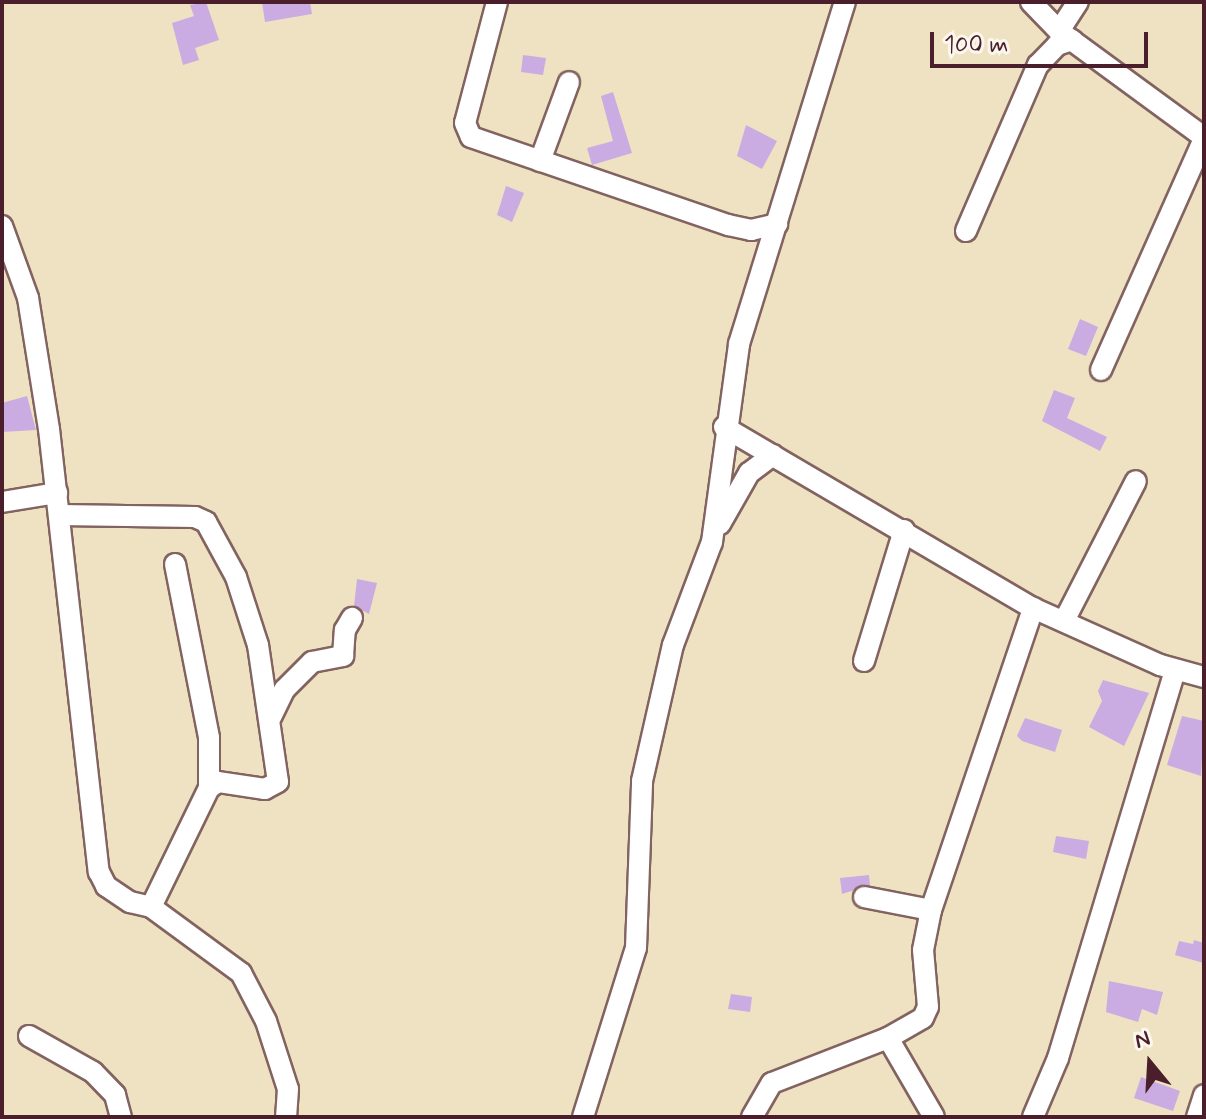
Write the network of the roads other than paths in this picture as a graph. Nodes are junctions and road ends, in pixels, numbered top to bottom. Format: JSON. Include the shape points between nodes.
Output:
{"nodes":[{"id":1,"x":497,"y":2,"type":"edge"},
{"id":2,"x":845,"y":2,"type":"edge"},
{"id":3,"x":1031,"y":2,"type":"edge"},
{"id":4,"x":1078,"y":2,"type":"edge"},
{"id":5,"x":1066,"y":36,"type":"junction"},
{"id":6,"x":569,"y":82,"type":"dead end"},
{"id":7,"x":1202,"y":132,"type":"edge"},
{"id":8,"x":540,"y":161,"type":"junction"},
{"id":9,"x":777,"y":224,"type":"junction"},
{"id":10,"x":2,"y":226,"type":"edge"},
{"id":11,"x":966,"y":231,"type":"dead end"},
{"id":12,"x":1101,"y":370,"type":"dead end"},
{"id":13,"x":724,"y":427,"type":"junction"},
{"id":14,"x":773,"y":455,"type":"junction"},
{"id":15,"x":1136,"y":481,"type":"dead end"},
{"id":16,"x":57,"y":493,"type":"junction"},
{"id":17,"x":2,"y":502,"type":"edge"},
{"id":18,"x":59,"y":515,"type":"junction"},
{"id":19,"x":904,"y":530,"type":"junction"},
{"id":20,"x":712,"y":542,"type":"junction"},
{"id":21,"x":175,"y":564,"type":"dead end"},
{"id":22,"x":1033,"y":608,"type":"junction"},
{"id":23,"x":352,"y":618,"type":"dead end"},
{"id":24,"x":1064,"y":621,"type":"junction"},
{"id":25,"x":864,"y":661,"type":"dead end"},
{"id":26,"x":1175,"y":671,"type":"junction"},
{"id":27,"x":1204,"y":677,"type":"edge"},
{"id":28,"x":271,"y":717,"type":"junction"},
{"id":29,"x":209,"y":788,"type":"junction"},
{"id":30,"x":864,"y":897,"type":"dead end"},
{"id":31,"x":151,"y":907,"type":"junction"},
{"id":32,"x":931,"y":910,"type":"junction"},
{"id":33,"x":29,"y":1036,"type":"dead end"},
{"id":34,"x":888,"y":1038,"type":"junction"},
{"id":35,"x":1204,"y":1095,"type":"edge"},
{"id":36,"x":121,"y":1117,"type":"edge"},
{"id":37,"x":286,"y":1117,"type":"edge"},
{"id":38,"x":583,"y":1117,"type":"edge"},
{"id":39,"x":752,"y":1117,"type":"edge"},
{"id":40,"x":934,"y":1117,"type":"edge"},
{"id":41,"x":1033,"y":1117,"type":"edge"},
{"id":42,"x":1197,"y":1117,"type":"edge"}],
"edges":[{"from":1,"to":8,"type":"street","via":[[466,131]]},
{"from":2,"to":9,"type":"street"},
{"from":3,"to":5,"type":"street"},
{"from":4,"to":5,"type":"street"},
{"from":5,"to":7,"type":"street"},
{"from":5,"to":11,"type":"street","via":[[1038,65]]},
{"from":6,"to":8,"type":"street"},
{"from":7,"to":12,"type":"street"},
{"from":8,"to":9,"type":"street","via":[[728,225],[751,230]]},
{"from":9,"to":13,"type":"street","via":[[739,344]]},
{"from":10,"to":16,"type":"street","via":[[28,298]]},
{"from":13,"to":14,"type":"street"},
{"from":13,"to":20,"type":"street"},
{"from":14,"to":19,"type":"street"},
{"from":14,"to":20,"type":"street","via":[[749,473]]},
{"from":15,"to":24,"type":"street"},
{"from":16,"to":17,"type":"street"},
{"from":16,"to":18,"type":"street"},
{"from":18,"to":28,"type":"street","via":[[195,517],[206,522],[236,577],[258,645]]},
{"from":18,"to":31,"type":"street","via":[[97,863],[106,886],[130,902]]},
{"from":19,"to":22,"type":"street"},
{"from":19,"to":25,"type":"street"},
{"from":20,"to":38,"type":"street","via":[[660,691],[642,781],[636,948]]},
{"from":21,"to":29,"type":"street","via":[[209,738]]},
{"from":22,"to":24,"type":"street"},
{"from":22,"to":32,"type":"street"},
{"from":23,"to":28,"type":"street","via":[[345,630],[343,656],[312,662],[284,690]]},
{"from":24,"to":26,"type":"street"},
{"from":26,"to":27,"type":"street"},
{"from":26,"to":41,"type":"street","via":[[1058,1058]]},
{"from":28,"to":29,"type":"street","via":[[279,772],[273,788],[218,782]]},
{"from":29,"to":31,"type":"street"},
{"from":30,"to":32,"type":"street"},
{"from":31,"to":37,"type":"street","via":[[241,973],[266,1021],[288,1089]]},
{"from":32,"to":34,"type":"street","via":[[921,971],[928,1007],[923,1018]]},
{"from":33,"to":36,"type":"street","via":[[93,1072],[115,1095]]},
{"from":34,"to":39,"type":"street","via":[[772,1083]]},
{"from":34,"to":40,"type":"street"},
{"from":35,"to":42,"type":"street"}]}
